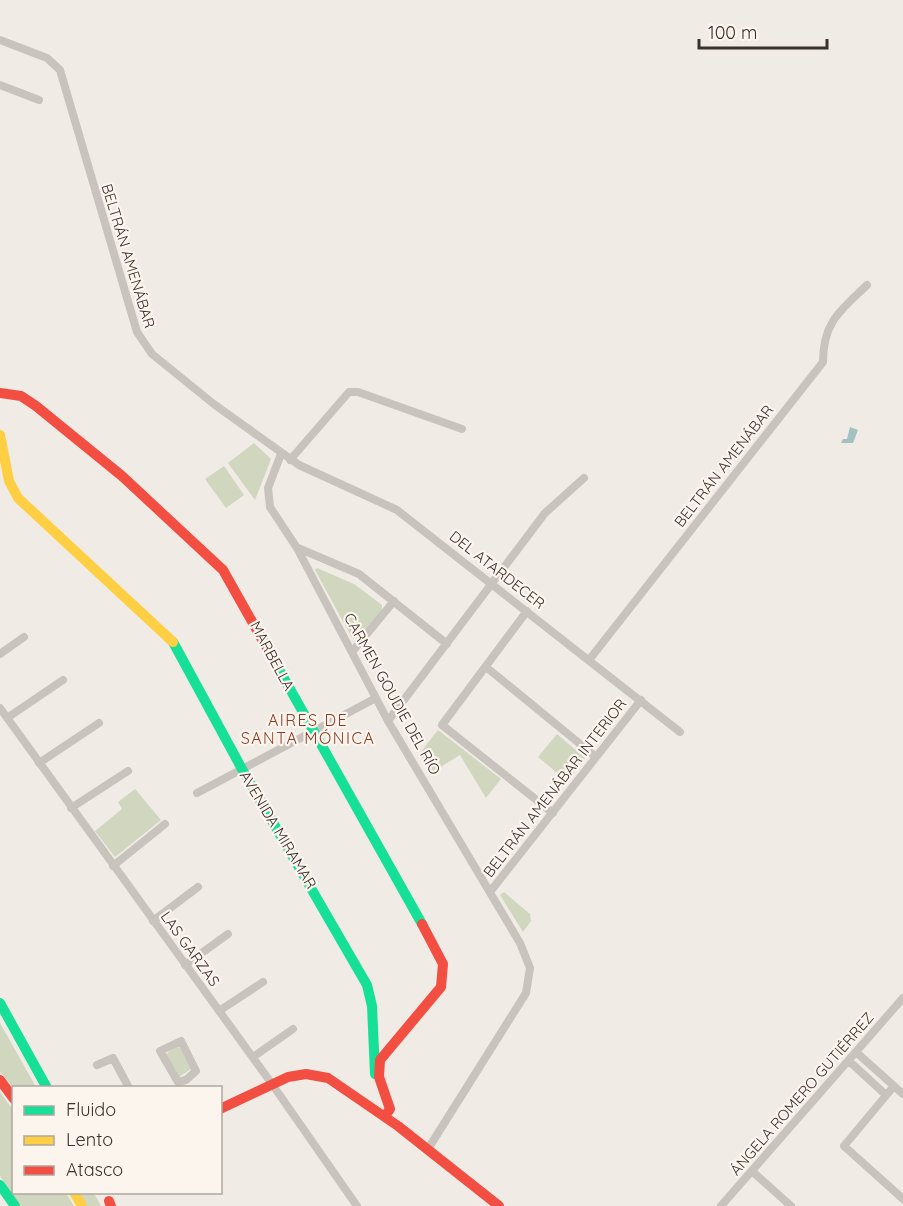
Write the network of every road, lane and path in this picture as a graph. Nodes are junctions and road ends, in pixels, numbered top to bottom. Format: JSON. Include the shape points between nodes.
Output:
{"nodes":[{"id":1,"x":0,"y":40,"type":"edge"},
{"id":2,"x":0,"y":85,"type":"edge"},
{"id":3,"x":39,"y":100,"type":"dead end"},
{"id":4,"x":867,"y":285,"type":"dead end"},
{"id":5,"x":0,"y":393,"type":"edge"},
{"id":6,"x":462,"y":429,"type":"dead end"},
{"id":7,"x":0,"y":435,"type":"edge"},
{"id":8,"x":281,"y":454,"type":"junction"},
{"id":9,"x":290,"y":460,"type":"junction"},
{"id":10,"x":584,"y":478,"type":"dead end"},
{"id":11,"x":297,"y":548,"type":"junction"},
{"id":12,"x":492,"y":585,"type":"junction"},
{"id":13,"x":394,"y":601,"type":"junction"},
{"id":14,"x":527,"y":611,"type":"junction"},
{"id":15,"x":24,"y":637,"type":"dead end"},
{"id":16,"x":447,"y":644,"type":"junction"},
{"id":17,"x":352,"y":652,"type":"junction"},
{"id":18,"x":0,"y":654,"type":"edge"},
{"id":19,"x":589,"y":660,"type":"junction"},
{"id":20,"x":486,"y":667,"type":"junction"},
{"id":21,"x":63,"y":680,"type":"dead end"},
{"id":22,"x":376,"y":698,"type":"junction"},
{"id":23,"x":640,"y":700,"type":"junction"},
{"id":24,"x":0,"y":708,"type":"edge"},
{"id":25,"x":7,"y":718,"type":"junction"},
{"id":26,"x":388,"y":721,"type":"junction"},
{"id":27,"x":99,"y":723,"type":"dead end"},
{"id":28,"x":312,"y":732,"type":"junction"},
{"id":29,"x":680,"y":732,"type":"dead end"},
{"id":30,"x":596,"y":757,"type":"junction"},
{"id":31,"x":39,"y":763,"type":"junction"},
{"id":32,"x":242,"y":769,"type":"junction"},
{"id":33,"x":128,"y":771,"type":"dead end"},
{"id":34,"x":197,"y":793,"type":"dead end"},
{"id":35,"x":71,"y":808,"type":"junction"},
{"id":36,"x":553,"y":813,"type":"junction"},
{"id":37,"x":165,"y":824,"type":"dead end"},
{"id":38,"x":113,"y":866,"type":"junction"},
{"id":39,"x":198,"y":887,"type":"dead end"},
{"id":40,"x":490,"y":892,"type":"junction"},
{"id":41,"x":153,"y":921,"type":"junction"},
{"id":42,"x":228,"y":934,"type":"dead end"},
{"id":43,"x":185,"y":965,"type":"junction"},
{"id":44,"x":263,"y":981,"type":"dead end"},
{"id":45,"x":903,"y":998,"type":"edge"},
{"id":46,"x":0,"y":1003,"type":"edge"},
{"id":47,"x":219,"y":1011,"type":"junction"},
{"id":48,"x":293,"y":1029,"type":"dead end"},
{"id":49,"x":856,"y":1052,"type":"junction"},
{"id":50,"x":253,"y":1057,"type":"junction"},
{"id":51,"x":849,"y":1061,"type":"junction"},
{"id":52,"x":97,"y":1065,"type":"dead end"},
{"id":53,"x":0,"y":1080,"type":"edge"},
{"id":54,"x":380,"y":1082,"type":"junction"},
{"id":55,"x":272,"y":1083,"type":"junction"},
{"id":56,"x":188,"y":1084,"type":"edge"},
{"id":57,"x":46,"y":1086,"type":"edge"},
{"id":58,"x":128,"y":1086,"type":"edge"},
{"id":59,"x":894,"y":1086,"type":"junction"},
{"id":60,"x":903,"y":1094,"type":"edge"},
{"id":61,"x":886,"y":1095,"type":"junction"},
{"id":62,"x":12,"y":1096,"type":"edge"},
{"id":63,"x":222,"y":1108,"type":"edge"},
{"id":64,"x":385,"y":1116,"type":"junction"},
{"id":65,"x":428,"y":1149,"type":"junction"},
{"id":66,"x":753,"y":1172,"type":"junction"},
{"id":67,"x":0,"y":1185,"type":"edge"},
{"id":68,"x":0,"y":1194,"type":"edge"},
{"id":69,"x":903,"y":1199,"type":"edge"},
{"id":70,"x":10,"y":1206,"type":"edge"},
{"id":71,"x":15,"y":1206,"type":"edge"},
{"id":72,"x":357,"y":1206,"type":"edge"},
{"id":73,"x":499,"y":1206,"type":"edge"},
{"id":74,"x":721,"y":1206,"type":"edge"},
{"id":75,"x":790,"y":1206,"type":"edge"}],
"edges":[{"from":1,"to":8,"type":"street","name":"BELTRÁN AMENÁBAR","via":[[47,58],[60,70],[134,324],[144,345]]},
{"from":2,"to":3,"type":"street"},
{"from":4,"to":19,"type":"street","name":"BELTRÁN AMENÁBAR","via":[[831,320],[823,342],[823,362]]},
{"from":5,"to":28,"type":"main road","name":"MARBELLA","via":[[21,396],[36,406],[122,476],[217,564],[239,594]]},
{"from":6,"to":9,"type":"street","via":[[349,392]]},
{"from":7,"to":32,"type":"main road","name":"AVENIDA MIRAMAR","via":[[9,481],[18,498],[170,638]]},
{"from":8,"to":9,"type":"street","name":"DEL ATARDECER"},
{"from":8,"to":11,"type":"street","name":"CARMEN GOUDIE DEL RÍO","via":[[267,498]]},
{"from":9,"to":12,"type":"street","name":"DEL ATARDECER","via":[[397,510]]},
{"from":10,"to":12,"type":"street","via":[[545,513]]},
{"from":11,"to":13,"type":"street","via":[[359,574]]},
{"from":11,"to":17,"type":"street","name":"CARMEN GOUDIE DEL RÍO"},
{"from":12,"to":14,"type":"street","name":"DEL ATARDECER"},
{"from":12,"to":16,"type":"street"},
{"from":13,"to":16,"type":"street"},
{"from":13,"to":17,"type":"street"},
{"from":14,"to":19,"type":"street","name":"DEL ATARDECER"},
{"from":14,"to":20,"type":"street"},
{"from":15,"to":18,"type":"street"},
{"from":16,"to":26,"type":"street"},
{"from":17,"to":22,"type":"street","name":"CARMEN GOUDIE DEL RÍO"},
{"from":19,"to":23,"type":"street","name":"DEL ATARDECER"},
{"from":20,"to":30,"type":"street"},
{"from":20,"to":36,"type":"street","via":[[442,725]]},
{"from":21,"to":25,"type":"street"},
{"from":22,"to":26,"type":"street","name":"CARMEN GOUDIE DEL RÍO"},
{"from":22,"to":28,"type":"street"},
{"from":23,"to":29,"type":"street","name":"DEL ATARDECER"},
{"from":23,"to":30,"type":"street","name":"BELTRÁN AMENÁBAR INTERIOR"},
{"from":24,"to":25,"type":"street","name":"LAS GARZAS"},
{"from":25,"to":31,"type":"street","name":"LAS GARZAS"},
{"from":26,"to":40,"type":"street","name":"CARMEN GOUDIE DEL RÍO"},
{"from":27,"to":31,"type":"street"},
{"from":28,"to":32,"type":"street"},
{"from":28,"to":54,"type":"main road","name":"MARBELLA","via":[[443,964],[441,987],[380,1060]]},
{"from":30,"to":36,"type":"street","name":"BELTRÁN AMENÁBAR INTERIOR"},
{"from":31,"to":35,"type":"street","name":"LAS GARZAS"},
{"from":32,"to":34,"type":"street"},
{"from":32,"to":54,"type":"main road","name":"AVENIDA MIRAMAR","via":[[367,985],[372,1065]]},
{"from":33,"to":35,"type":"street"},
{"from":35,"to":38,"type":"street","name":"LAS GARZAS"},
{"from":36,"to":40,"type":"street","name":"BELTRÁN AMENÁBAR INTERIOR"},
{"from":37,"to":38,"type":"street"},
{"from":38,"to":41,"type":"street","name":"LAS GARZAS"},
{"from":39,"to":41,"type":"street"},
{"from":40,"to":65,"type":"street","name":"CARMEN GOUDIE DEL RÍO","via":[[530,968],[526,993]]},
{"from":41,"to":43,"type":"street","name":"LAS GARZAS"},
{"from":42,"to":43,"type":"street"},
{"from":43,"to":47,"type":"street","name":"LAS GARZAS"},
{"from":44,"to":47,"type":"street"},
{"from":45,"to":49,"type":"street","name":"ÁNGELA ROMERO GUTIÉRREZ"},
{"from":46,"to":57,"type":"main road"},
{"from":47,"to":50,"type":"street","name":"LAS GARZAS"},
{"from":48,"to":50,"type":"street"},
{"from":49,"to":51,"type":"street","name":"ÁNGELA ROMERO GUTIÉRREZ"},
{"from":49,"to":59,"type":"street"},
{"from":50,"to":55,"type":"street","name":"LAS GARZAS"},
{"from":51,"to":61,"type":"street"},
{"from":51,"to":66,"type":"street","name":"ÁNGELA ROMERO GUTIÉRREZ"},
{"from":52,"to":58,"type":"street","via":[[113,1058]]},
{"from":53,"to":62,"type":"main road"},
{"from":54,"to":64,"type":"main road","name":"MARBELLA","via":[[390,1109]]},
{"from":55,"to":63,"type":"main road"},
{"from":55,"to":64,"type":"main road","via":[[294,1075],[322,1077]]},
{"from":55,"to":72,"type":"street","name":"LAS GARZAS"},
{"from":56,"to":56,"type":"street","via":[[196,1071],[181,1041],[160,1052],[176,1081]]},
{"from":59,"to":60,"type":"street"},
{"from":59,"to":61,"type":"street"},
{"from":61,"to":69,"type":"street","via":[[844,1146]]},
{"from":64,"to":65,"type":"main road"},
{"from":65,"to":73,"type":"main road"},
{"from":66,"to":74,"type":"street","name":"ÁNGELA ROMERO GUTIÉRREZ"},
{"from":66,"to":75,"type":"street"},
{"from":67,"to":71,"type":"main road"},
{"from":68,"to":70,"type":"main road"}]}
